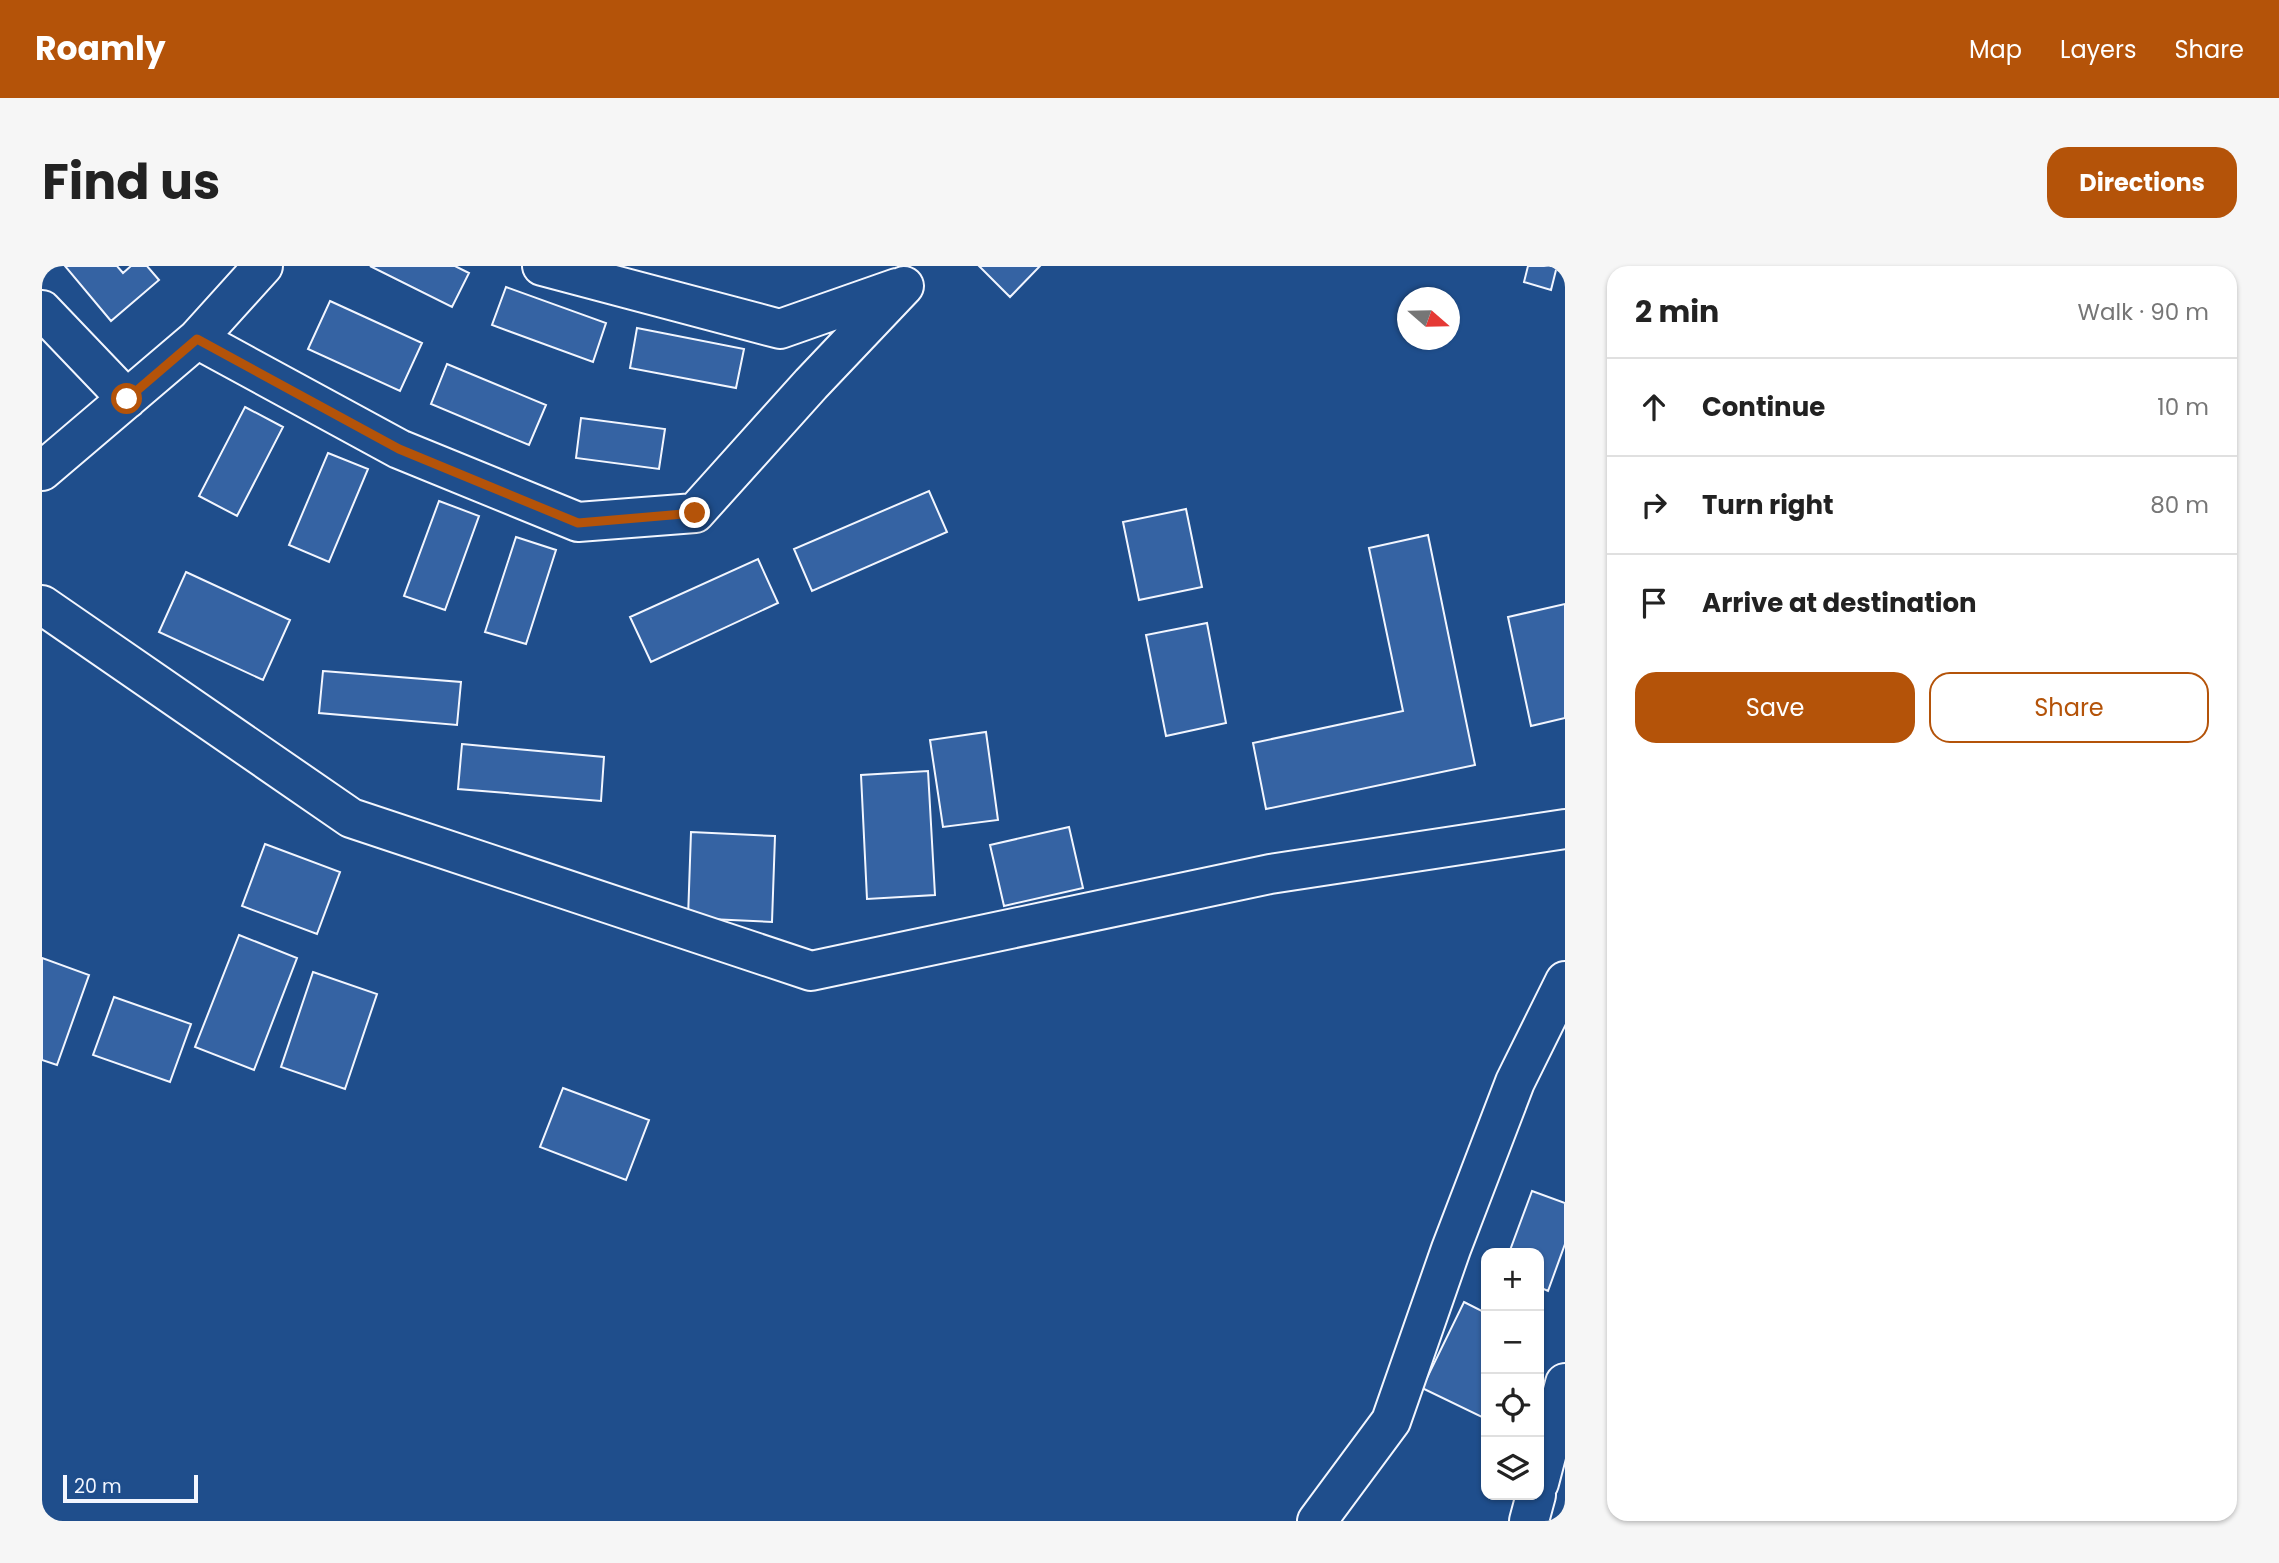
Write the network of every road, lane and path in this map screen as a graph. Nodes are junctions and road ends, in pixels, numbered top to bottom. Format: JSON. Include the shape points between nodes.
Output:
{"nodes":[{"id":1,"x":263,"y":266,"type":"edge"},
{"id":2,"x":542,"y":266,"type":"edge"},
{"id":3,"x":913,"y":276,"type":"edge"},
{"id":4,"x":42,"y":310,"type":"edge"},
{"id":5,"x":197,"y":339,"type":"junction"},
{"id":6,"x":127,"y":399,"type":"junction"},
{"id":7,"x":42,"y":471,"type":"edge"},
{"id":8,"x":42,"y":605,"type":"edge"},
{"id":9,"x":1565,"y":829,"type":"edge"},
{"id":10,"x":1565,"y":981,"type":"edge"},
{"id":11,"x":1565,"y":1383,"type":"edge"},
{"id":12,"x":1544,"y":1464,"type":"edge"},
{"id":13,"x":1535,"y":1500,"type":"edge"},
{"id":14,"x":1317,"y":1521,"type":"edge"},
{"id":15,"x":1529,"y":1521,"type":"edge"}],
"edges":[{"from":1,"to":5,"type":"street"},
{"from":2,"to":3,"type":"street","via":[[780,329]]},
{"from":3,"to":5,"type":"street","via":[[695,513],[578,523],[399,449]]},
{"from":4,"to":6,"type":"street"},
{"from":5,"to":6,"type":"street"},
{"from":6,"to":7,"type":"street"},
{"from":8,"to":9,"type":"street","via":[[351,818],[811,971],[1270,874]]},
{"from":10,"to":14,"type":"street","via":[[1515,1083],[1391,1421]]},
{"from":11,"to":12,"type":"street"},
{"from":13,"to":15,"type":"street"}]}
